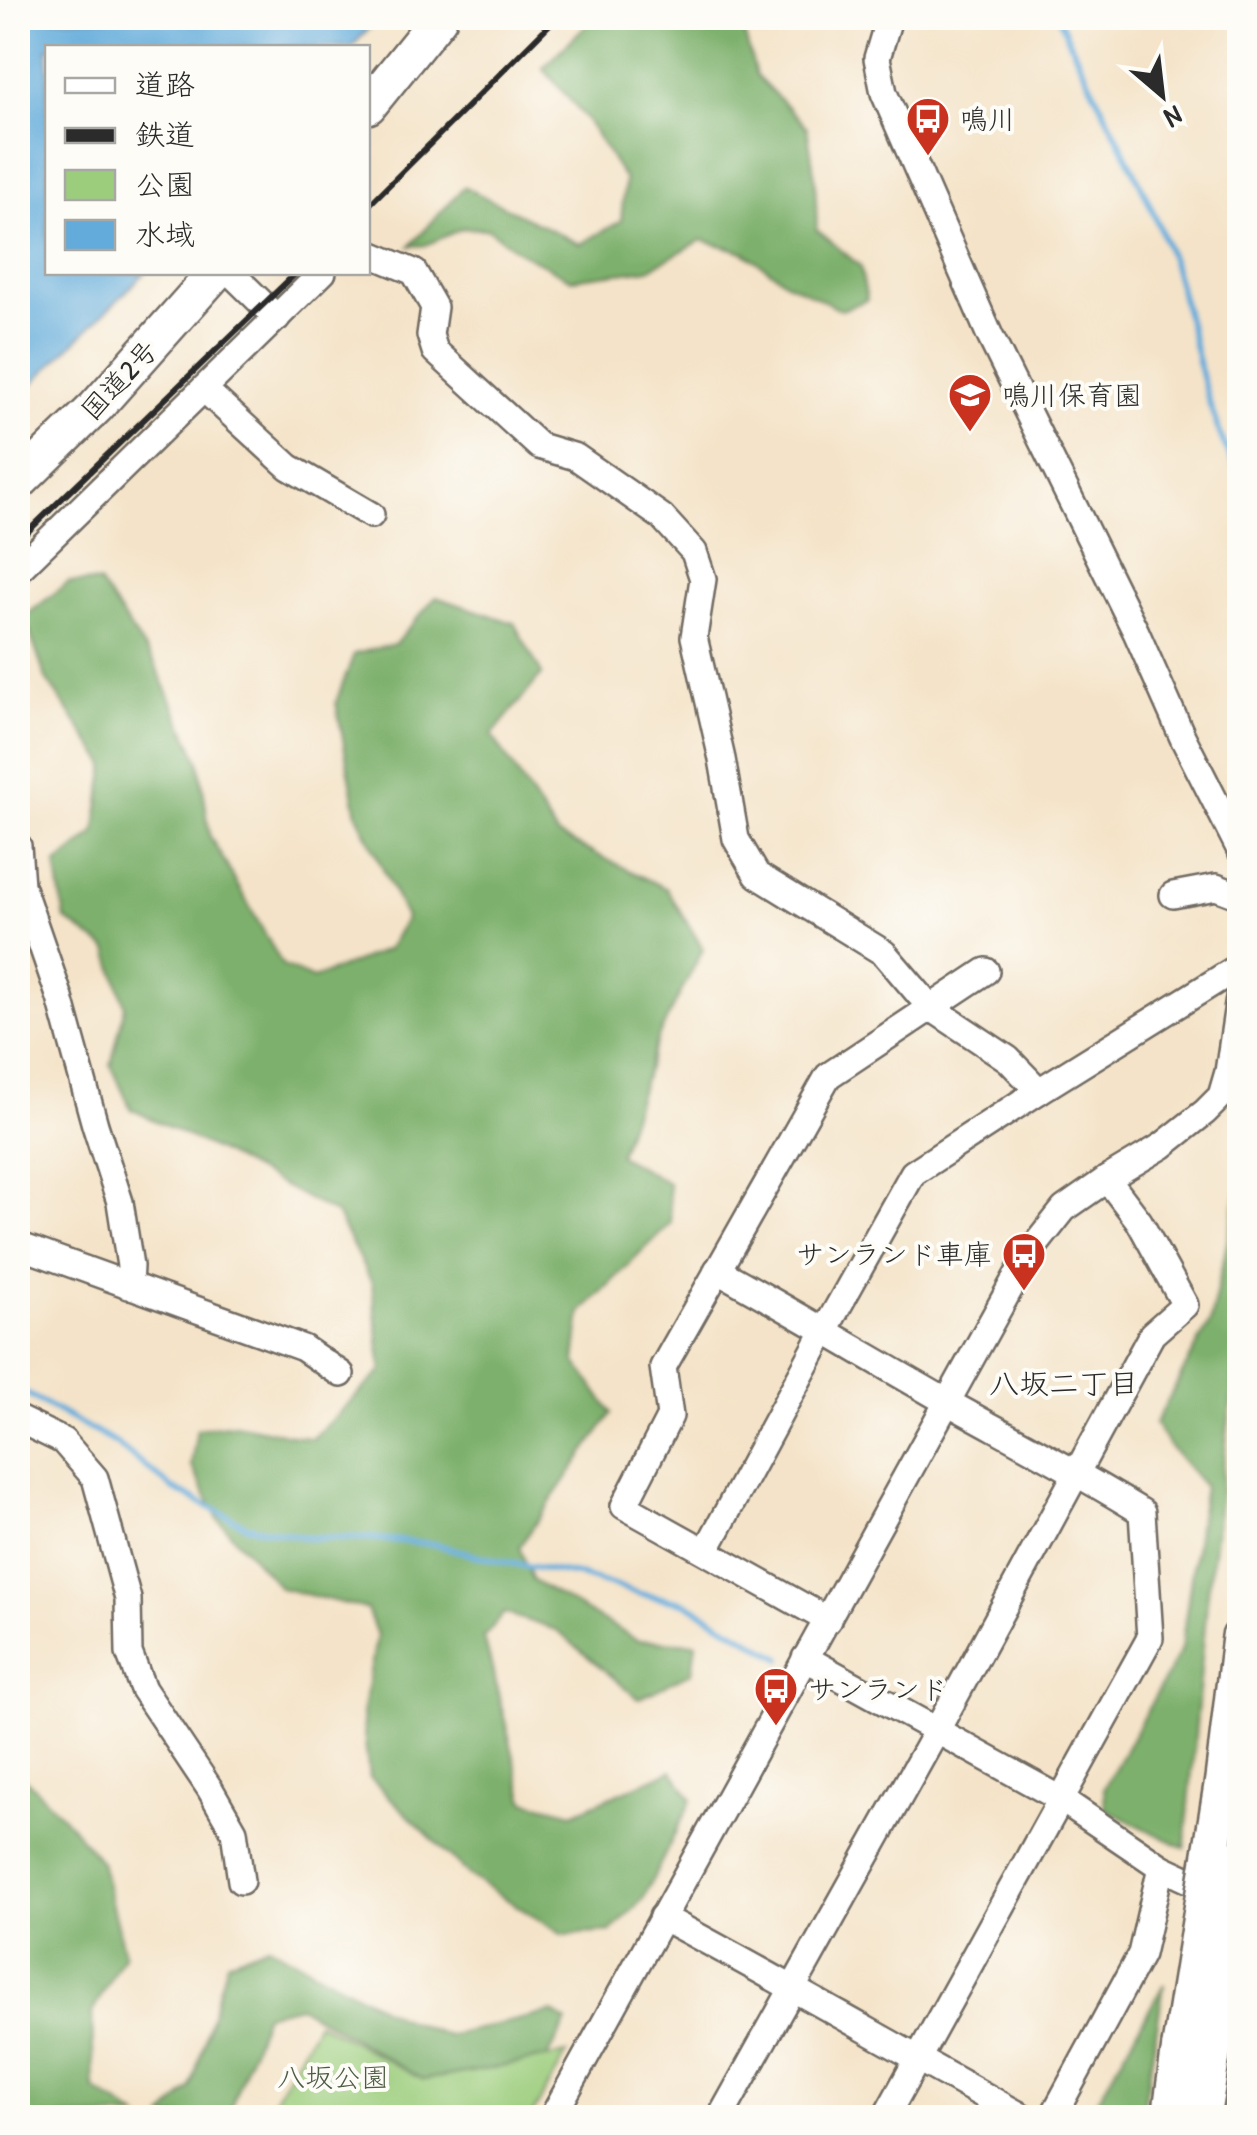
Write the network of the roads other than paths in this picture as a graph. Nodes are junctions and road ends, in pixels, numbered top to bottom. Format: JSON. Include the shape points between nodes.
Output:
{"nodes":[{"id":1,"x":438,"y":18,"type":"edge"},
{"id":2,"x":888,"y":18,"type":"edge"},
{"id":3,"x":370,"y":103,"type":"edge"},
{"id":4,"x":370,"y":254,"type":"edge"},
{"id":5,"x":213,"y":275,"type":"edge"},
{"id":6,"x":233,"y":275,"type":"edge"},
{"id":7,"x":319,"y":275,"type":"edge"},
{"id":8,"x":277,"y":318,"type":"junction"},
{"id":9,"x":204,"y":389,"type":"junction"},
{"id":10,"x":18,"y":483,"type":"edge"},
{"id":11,"x":370,"y":515,"type":"dead end"},
{"id":12,"x":18,"y":570,"type":"edge"},
{"id":13,"x":18,"y":846,"type":"edge"},
{"id":14,"x":1240,"y":850,"type":"edge"},
{"id":15,"x":1172,"y":895,"type":"dead end"},
{"id":16,"x":1240,"y":896,"type":"edge"},
{"id":17,"x":1240,"y":966,"type":"edge"},
{"id":18,"x":986,"y":971,"type":"dead end"},
{"id":19,"x":1240,"y":992,"type":"edge"},
{"id":20,"x":930,"y":1007,"type":"junction"},
{"id":21,"x":1039,"y":1091,"type":"junction"},
{"id":22,"x":1107,"y":1179,"type":"junction"},
{"id":23,"x":18,"y":1245,"type":"edge"},
{"id":24,"x":717,"y":1270,"type":"junction"},
{"id":25,"x":129,"y":1286,"type":"junction"},
{"id":26,"x":825,"y":1330,"type":"junction"},
{"id":27,"x":341,"y":1374,"type":"dead end"},
{"id":28,"x":948,"y":1402,"type":"junction"},
{"id":29,"x":18,"y":1419,"type":"edge"},
{"id":30,"x":1077,"y":1472,"type":"junction"},
{"id":31,"x":706,"y":1551,"type":"junction"},
{"id":32,"x":828,"y":1620,"type":"junction"},
{"id":33,"x":1240,"y":1637,"type":"edge"},
{"id":34,"x":805,"y":1658,"type":"junction"},
{"id":35,"x":937,"y":1730,"type":"junction"},
{"id":36,"x":1061,"y":1799,"type":"junction"},
{"id":37,"x":1240,"y":1856,"type":"edge"},
{"id":38,"x":1161,"y":1868,"type":"junction"},
{"id":39,"x":241,"y":1881,"type":"dead end"},
{"id":40,"x":1240,"y":1904,"type":"edge"},
{"id":41,"x":662,"y":1917,"type":"junction"},
{"id":42,"x":793,"y":1987,"type":"junction"},
{"id":43,"x":1196,"y":2051,"type":"junction"},
{"id":44,"x":917,"y":2059,"type":"junction"},
{"id":45,"x":552,"y":2118,"type":"edge"},
{"id":46,"x":720,"y":2118,"type":"edge"},
{"id":47,"x":884,"y":2118,"type":"edge"},
{"id":48,"x":1025,"y":2118,"type":"edge"},
{"id":49,"x":1052,"y":2118,"type":"edge"},
{"id":50,"x":1170,"y":2118,"type":"edge"},
{"id":51,"x":1202,"y":2118,"type":"edge"}],
"edges":[{"from":1,"to":3,"type":"highway"},
{"from":2,"to":14,"type":"street","via":[[877,58],[884,93],[990,336]]},
{"from":4,"to":20,"type":"street","via":[[414,272],[434,308],[430,335],[436,351],[539,446],[576,457],[662,517],[694,552],[703,579],[694,637],[736,839],[757,875],[884,953]]},
{"from":5,"to":10,"type":"highway","name":"国道2号"},
{"from":6,"to":8,"type":"street"},
{"from":7,"to":8,"type":"street"},
{"from":8,"to":9,"type":"street"},
{"from":9,"to":11,"type":"street","via":[[289,467]]},
{"from":9,"to":12,"type":"street"},
{"from":13,"to":25,"type":"street","via":[[21,885],[120,1202]]},
{"from":15,"to":16,"type":"street","via":[[1216,887]]},
{"from":17,"to":21,"type":"street"},
{"from":18,"to":20,"type":"street"},
{"from":19,"to":22,"type":"street","via":[[1221,1096],[1162,1146]]},
{"from":20,"to":21,"type":"street","via":[[1008,1059]]},
{"from":20,"to":24,"type":"street","via":[[828,1076]]},
{"from":21,"to":26,"type":"street","via":[[913,1173]]},
{"from":22,"to":28,"type":"street","via":[[1064,1209],[1030,1252]]},
{"from":22,"to":30,"type":"street","via":[[1139,1221],[1185,1305],[1152,1334]]},
{"from":23,"to":25,"type":"street"},
{"from":24,"to":26,"type":"street"},
{"from":24,"to":31,"type":"street","via":[[663,1367],[670,1416],[624,1506]]},
{"from":25,"to":27,"type":"street","via":[[303,1348]]},
{"from":26,"to":28,"type":"street"},
{"from":26,"to":31,"type":"street"},
{"from":28,"to":30,"type":"street"},
{"from":28,"to":32,"type":"street"},
{"from":29,"to":39,"type":"street","via":[[63,1441],[95,1478],[128,1599],[129,1653],[143,1690],[234,1831]]},
{"from":30,"to":35,"type":"street"},
{"from":30,"to":36,"type":"street","via":[[1142,1512],[1150,1638]]},
{"from":31,"to":32,"type":"street"},
{"from":32,"to":34,"type":"street"},
{"from":33,"to":43,"type":"highway","bridge":true},
{"from":34,"to":35,"type":"street"},
{"from":34,"to":41,"type":"street"},
{"from":35,"to":36,"type":"street"},
{"from":35,"to":42,"type":"street"},
{"from":36,"to":38,"type":"street"},
{"from":36,"to":44,"type":"street"},
{"from":37,"to":43,"type":"highway","bridge":true},
{"from":38,"to":40,"type":"street"},
{"from":38,"to":49,"type":"street","via":[[1141,1954]]},
{"from":41,"to":42,"type":"street"},
{"from":41,"to":45,"type":"street"},
{"from":42,"to":44,"type":"street"},
{"from":42,"to":46,"type":"street"},
{"from":43,"to":50,"type":"highway"},
{"from":43,"to":51,"type":"highway"},
{"from":44,"to":47,"type":"street"},
{"from":44,"to":48,"type":"street"}]}
